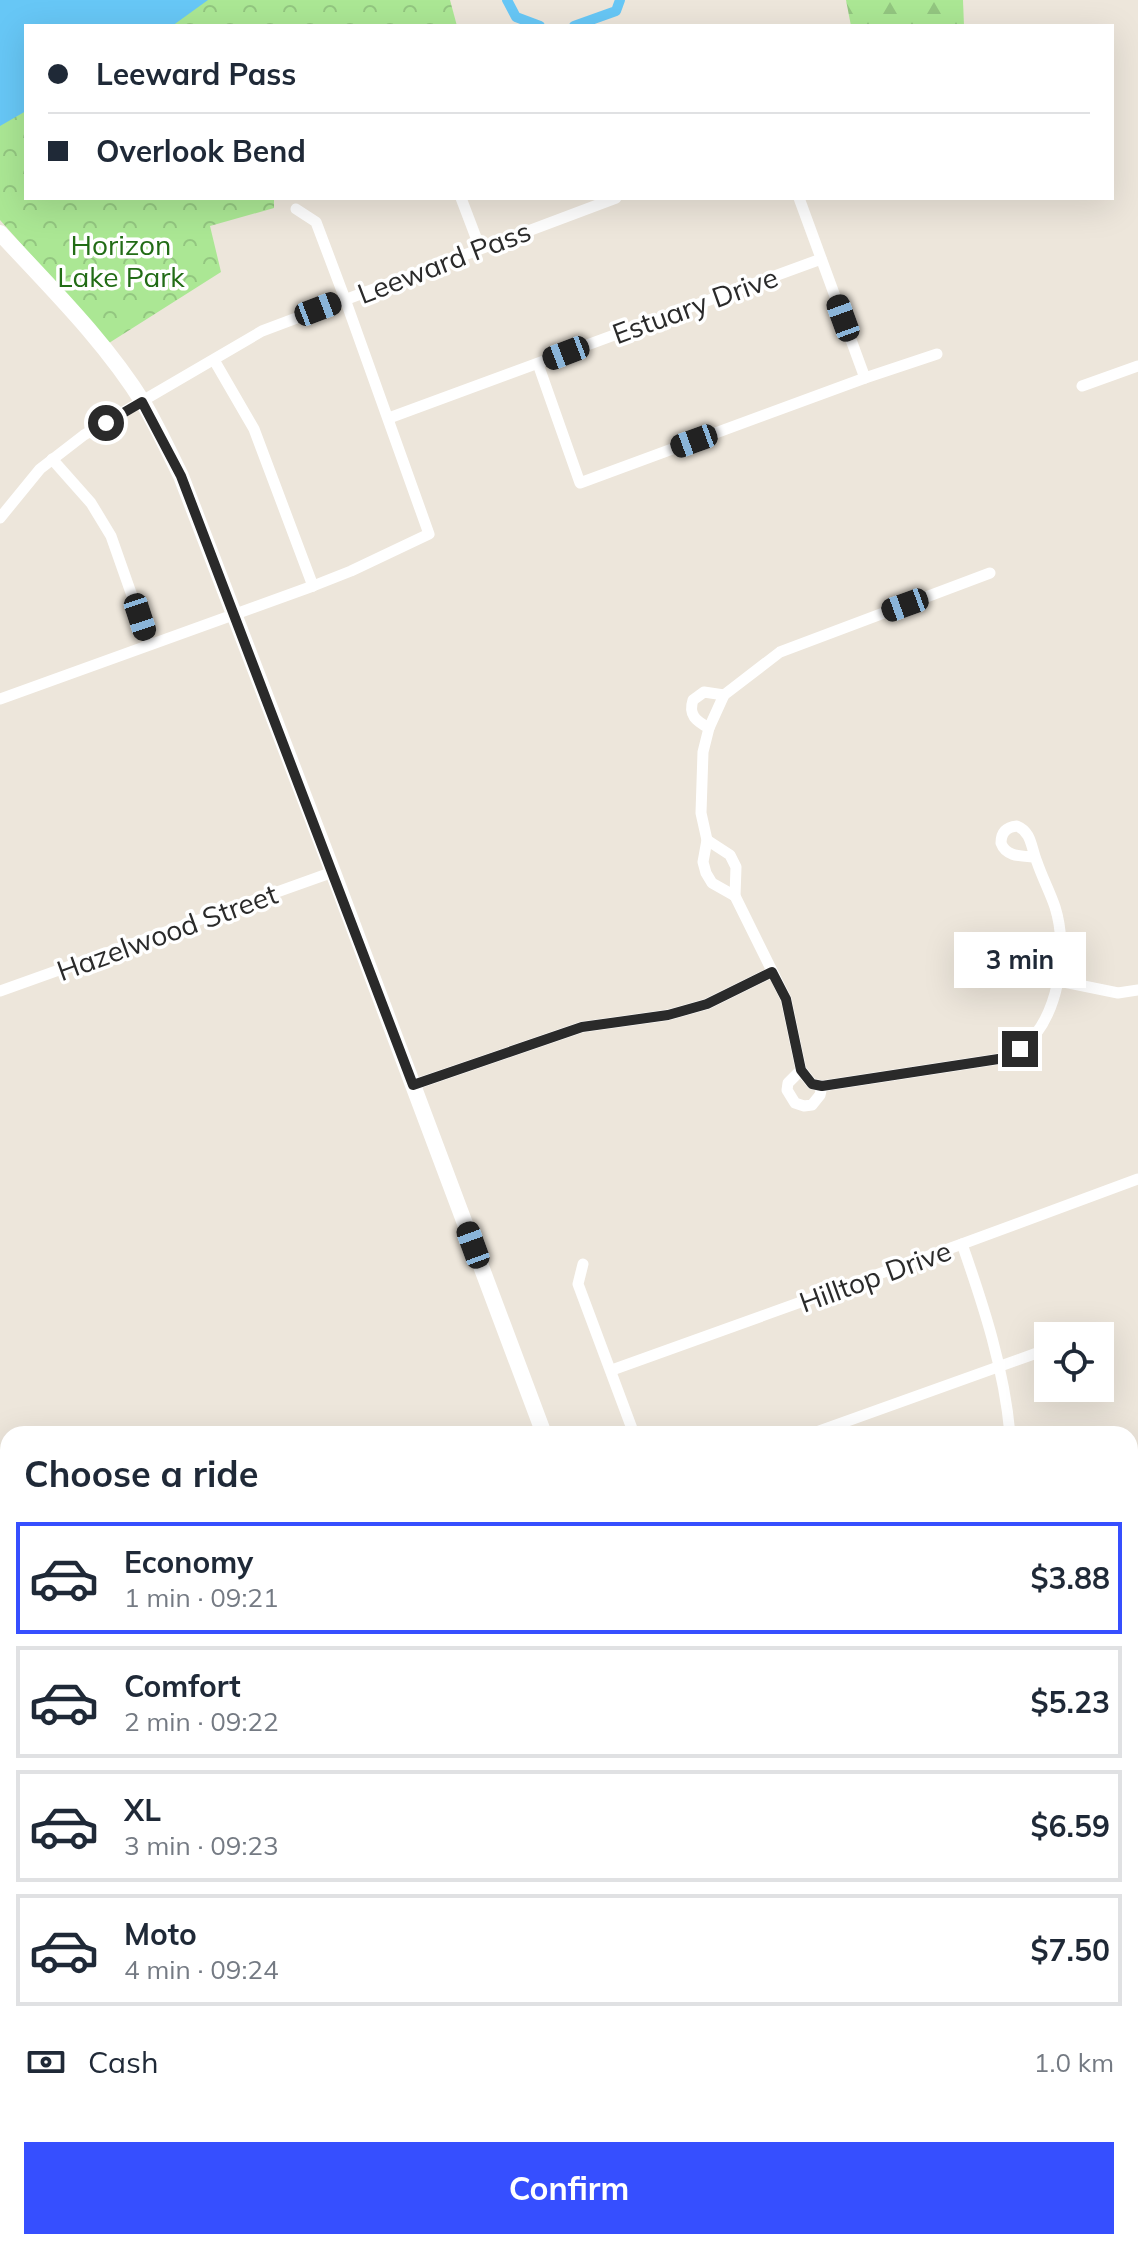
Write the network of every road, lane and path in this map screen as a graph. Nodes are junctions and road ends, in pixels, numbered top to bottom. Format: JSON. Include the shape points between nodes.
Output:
{"nodes":[{"id":1,"x":462,"y":200,"type":"edge"},
{"id":2,"x":611,"y":200,"type":"edge"},
{"id":3,"x":800,"y":200,"type":"edge"},
{"id":4,"x":296,"y":209,"type":"dead end"},
{"id":5,"x":0,"y":233,"type":"edge"},
{"id":6,"x":480,"y":248,"type":"junction"},
{"id":7,"x":821,"y":259,"type":"junction"},
{"id":8,"x":345,"y":299,"type":"junction"},
{"id":9,"x":937,"y":354,"type":"dead end"},
{"id":10,"x":214,"y":360,"type":"junction"},
{"id":11,"x":538,"y":364,"type":"junction"},
{"id":12,"x":1138,"y":366,"type":"edge"},
{"id":13,"x":865,"y":378,"type":"junction"},
{"id":14,"x":1082,"y":386,"type":"dead end"},
{"id":15,"x":142,"y":402,"type":"junction"},
{"id":16,"x":389,"y":418,"type":"junction"},
{"id":17,"x":52,"y":459,"type":"junction"},
{"id":18,"x":0,"y":518,"type":"edge"},
{"id":19,"x":990,"y":573,"type":"dead end"},
{"id":20,"x":313,"y":586,"type":"junction"},
{"id":21,"x":234,"y":615,"type":"junction"},
{"id":22,"x":149,"y":644,"type":"junction"},
{"id":23,"x":724,"y":695,"type":"junction"},
{"id":24,"x":0,"y":699,"type":"edge"},
{"id":25,"x":709,"y":728,"type":"junction"},
{"id":26,"x":707,"y":840,"type":"junction"},
{"id":27,"x":1035,"y":857,"type":"dead end"},
{"id":28,"x":333,"y":872,"type":"junction"},
{"id":29,"x":735,"y":896,"type":"junction"},
{"id":30,"x":772,"y":972,"type":"junction"},
{"id":31,"x":1059,"y":981,"type":"junction"},
{"id":32,"x":1138,"y":990,"type":"edge"},
{"id":33,"x":0,"y":991,"type":"edge"},
{"id":34,"x":801,"y":1070,"type":"junction"},
{"id":35,"x":413,"y":1085,"type":"junction"},
{"id":36,"x":822,"y":1086,"type":"junction"},
{"id":37,"x":1138,"y":1179,"type":"edge"},
{"id":38,"x":962,"y":1244,"type":"junction"},
{"id":39,"x":583,"y":1264,"type":"dead end"},
{"id":40,"x":1034,"y":1354,"type":"edge"},
{"id":41,"x":1000,"y":1367,"type":"junction"},
{"id":42,"x":612,"y":1370,"type":"junction"},
{"id":43,"x":541,"y":1426,"type":"edge"},
{"id":44,"x":631,"y":1426,"type":"edge"},
{"id":45,"x":834,"y":1426,"type":"edge"},
{"id":46,"x":1009,"y":1426,"type":"edge"}],
"edges":[{"from":1,"to":6,"type":"street"},
{"from":2,"to":6,"type":"street","name":"Leeward Pass"},
{"from":3,"to":7,"type":"street"},
{"from":4,"to":8,"type":"street","via":[[316,222]]},
{"from":5,"to":15,"type":"street","via":[[102,347]]},
{"from":6,"to":8,"type":"street","name":"Leeward Pass"},
{"from":7,"to":11,"type":"street","name":"Estuary Drive"},
{"from":7,"to":13,"type":"street"},
{"from":8,"to":10,"type":"street","name":"Leeward Pass","via":[[262,331]]},
{"from":8,"to":16,"type":"street"},
{"from":9,"to":13,"type":"street"},
{"from":10,"to":15,"type":"street","name":"Leeward Pass"},
{"from":10,"to":20,"type":"street","via":[[254,429]]},
{"from":11,"to":13,"type":"street","via":[[580,483]]},
{"from":11,"to":16,"type":"street","name":"Estuary Drive"},
{"from":12,"to":14,"type":"street"},
{"from":15,"to":17,"type":"street","name":"Leeward Pass"},
{"from":15,"to":21,"type":"street","via":[[181,476]]},
{"from":16,"to":20,"type":"street","via":[[429,534]]},
{"from":17,"to":18,"type":"street","name":"Leeward Pass"},
{"from":17,"to":22,"type":"street","via":[[91,503],[111,536]]},
{"from":19,"to":23,"type":"street","via":[[780,652]]},
{"from":20,"to":21,"type":"street"},
{"from":21,"to":22,"type":"street"},
{"from":21,"to":28,"type":"street"},
{"from":22,"to":24,"type":"street"},
{"from":23,"to":25,"type":"street"},
{"from":23,"to":25,"type":"street","via":[[704,692],[693,700],[692,716]]},
{"from":25,"to":26,"type":"street","via":[[701,776]]},
{"from":26,"to":29,"type":"street","via":[[730,855],[736,867]]},
{"from":26,"to":29,"type":"street","via":[[706,873],[712,883]]},
{"from":27,"to":31,"type":"street","via":[[1062,941]]},
{"from":28,"to":33,"type":"street","name":"Hazelwood Street"},
{"from":28,"to":35,"type":"street"},
{"from":29,"to":30,"type":"street"},
{"from":30,"to":34,"type":"street","via":[[786,999]]},
{"from":30,"to":35,"type":"street","via":[[707,1004],[582,1027]]},
{"from":31,"to":32,"type":"street","via":[[1118,993]]},
{"from":31,"to":36,"type":"street","via":[[1033,1036],[1005,1058]]},
{"from":34,"to":36,"type":"street","via":[[812,1084]]},
{"from":34,"to":36,"type":"street","via":[[788,1083],[795,1103],[812,1105]]},
{"from":35,"to":43,"type":"street"},
{"from":37,"to":38,"type":"street","name":"Hilltop Drive"},
{"from":38,"to":41,"type":"street"},
{"from":38,"to":42,"type":"street","name":"Hilltop Drive"},
{"from":39,"to":42,"type":"street","via":[[578,1284]]},
{"from":40,"to":41,"type":"street"},
{"from":41,"to":45,"type":"street"},
{"from":41,"to":46,"type":"street"},
{"from":42,"to":44,"type":"street"}]}
